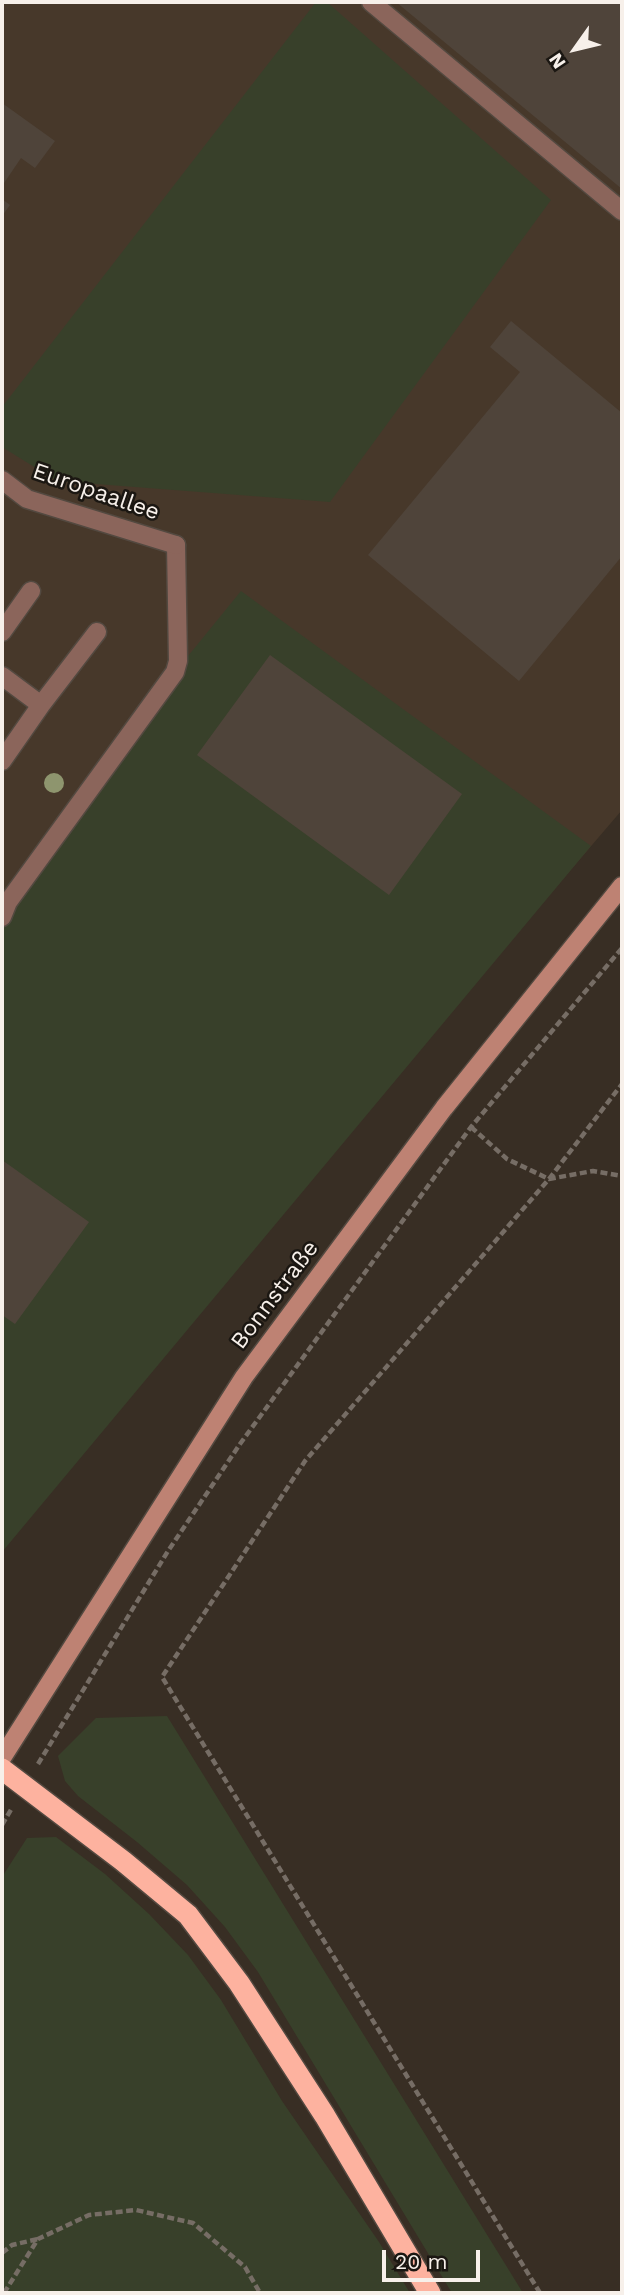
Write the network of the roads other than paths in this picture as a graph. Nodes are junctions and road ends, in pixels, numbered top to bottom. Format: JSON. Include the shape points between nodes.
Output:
{"nodes":[{"id":1,"x":371,"y":2,"type":"edge"},
{"id":2,"x":622,"y":211,"type":"edge"},
{"id":3,"x":2,"y":481,"type":"edge"},
{"id":4,"x":31,"y":591,"type":"dead end"},
{"id":5,"x":2,"y":632,"type":"edge"},
{"id":6,"x":97,"y":632,"type":"dead end"},
{"id":7,"x":2,"y":676,"type":"edge"},
{"id":8,"x":41,"y":705,"type":"junction"},
{"id":9,"x":2,"y":761,"type":"edge"},
{"id":10,"x":622,"y":886,"type":"edge"},
{"id":11,"x":2,"y":917,"type":"edge"},
{"id":12,"x":2,"y":1758,"type":"edge"},
{"id":13,"x":2,"y":1769,"type":"edge"},
{"id":14,"x":430,"y":2293,"type":"edge"}],
"edges":[{"from":1,"to":2,"type":"street"},
{"from":3,"to":11,"type":"street","name":"Europaallee","via":[[27,499],[176,545],[178,661],[175,672],[8,902]]},
{"from":4,"to":5,"type":"street"},
{"from":6,"to":8,"type":"street"},
{"from":7,"to":8,"type":"street"},
{"from":8,"to":9,"type":"street"},
{"from":10,"to":12,"type":"main road","name":"Bonnstraße","via":[[444,1108],[244,1377]]},
{"from":13,"to":14,"type":"highway","via":[[188,1915],[239,1983],[326,2116]]}]}
